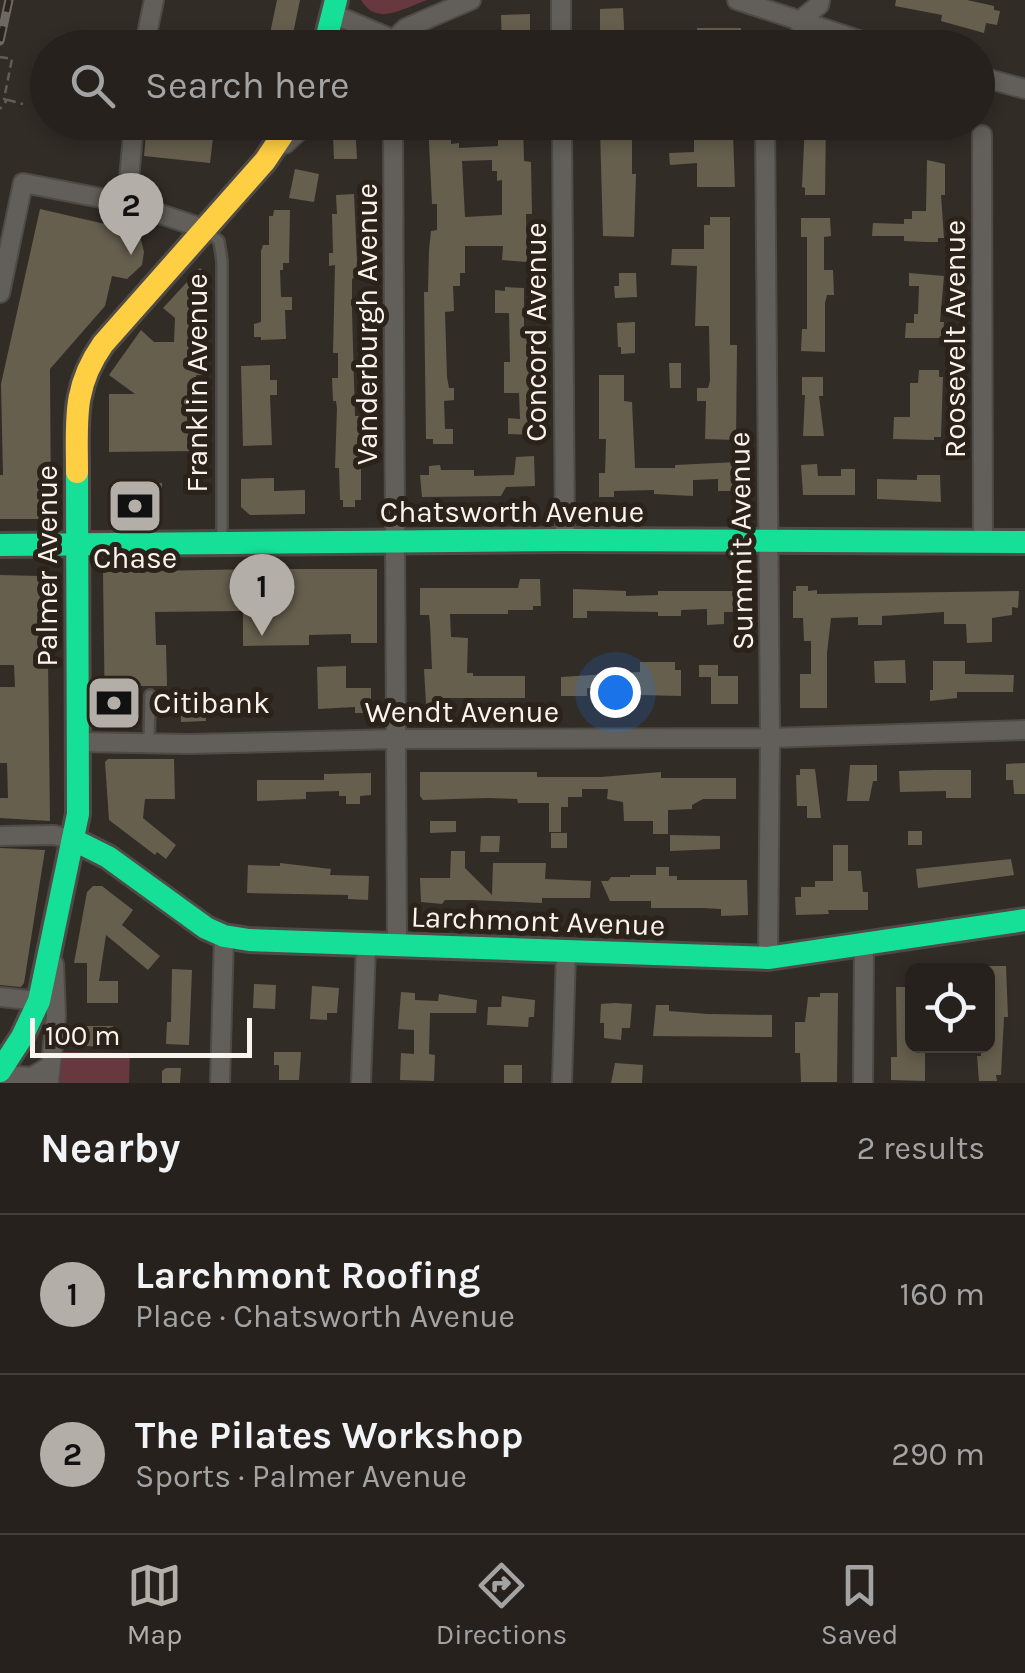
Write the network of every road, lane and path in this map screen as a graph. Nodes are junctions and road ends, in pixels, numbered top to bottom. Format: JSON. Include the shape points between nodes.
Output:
{"nodes":[{"id":1,"x":154,"y":0,"type":"edge"},
{"id":2,"x":471,"y":0,"type":"edge"},
{"id":3,"x":561,"y":0,"type":"edge"},
{"id":4,"x":737,"y":0,"type":"edge"},
{"id":5,"x":798,"y":0,"type":"edge"},
{"id":6,"x":820,"y":0,"type":"edge"},
{"id":7,"x":335,"y":7,"type":"edge"},
{"id":8,"x":798,"y":22,"type":"junction"},
{"id":9,"x":148,"y":30,"type":"edge"},
{"id":10,"x":368,"y":30,"type":"edge"},
{"id":11,"x":404,"y":30,"type":"edge"},
{"id":12,"x":561,"y":30,"type":"edge"},
{"id":13,"x":824,"y":30,"type":"edge"},
{"id":14,"x":0,"y":57,"type":"edge"},
{"id":15,"x":995,"y":81,"type":"edge"},
{"id":16,"x":1025,"y":89,"type":"edge"},
{"id":17,"x":4,"y":99,"type":"edge"},
{"id":18,"x":24,"y":104,"type":"dead end"},
{"id":19,"x":0,"y":109,"type":"edge"},
{"id":20,"x":132,"y":140,"type":"edge"},
{"id":21,"x":279,"y":140,"type":"edge"},
{"id":22,"x":289,"y":140,"type":"edge"},
{"id":23,"x":393,"y":140,"type":"edge"},
{"id":24,"x":562,"y":140,"type":"edge"},
{"id":25,"x":765,"y":140,"type":"edge"},
{"id":26,"x":982,"y":140,"type":"edge"},
{"id":27,"x":265,"y":161,"type":"junction"},
{"id":28,"x":127,"y":203,"type":"junction"},
{"id":29,"x":205,"y":229,"type":"junction"},
{"id":30,"x":4,"y":248,"type":"edge"},
{"id":31,"x":0,"y":293,"type":"edge"},
{"id":32,"x":565,"y":540,"type":"junction"},
{"id":33,"x":770,"y":541,"type":"junction"},
{"id":34,"x":984,"y":542,"type":"junction"},
{"id":35,"x":1025,"y":542,"type":"edge"},
{"id":36,"x":396,"y":543,"type":"junction"},
{"id":37,"x":222,"y":544,"type":"junction"},
{"id":38,"x":0,"y":545,"type":"edge"},
{"id":39,"x":78,"y":545,"type":"junction"},
{"id":40,"x":150,"y":696,"type":"dead end"},
{"id":41,"x":1025,"y":730,"type":"edge"},
{"id":42,"x":770,"y":738,"type":"junction"},
{"id":43,"x":397,"y":739,"type":"junction"},
{"id":44,"x":78,"y":742,"type":"junction"},
{"id":45,"x":149,"y":743,"type":"junction"},
{"id":46,"x":0,"y":836,"type":"edge"},
{"id":47,"x":74,"y":840,"type":"junction"},
{"id":48,"x":1025,"y":920,"type":"edge"},
{"id":49,"x":224,"y":936,"type":"junction"},
{"id":50,"x":53,"y":944,"type":"junction"},
{"id":51,"x":366,"y":945,"type":"junction"},
{"id":52,"x":397,"y":946,"type":"junction"},
{"id":53,"x":864,"y":946,"type":"junction"},
{"id":54,"x":566,"y":953,"type":"junction"},
{"id":55,"x":768,"y":958,"type":"junction"},
{"id":56,"x":0,"y":997,"type":"edge"},
{"id":57,"x":39,"y":1000,"type":"junction"},
{"id":58,"x":22,"y":1037,"type":"junction"},
{"id":59,"x":50,"y":1069,"type":"edge"},
{"id":60,"x":12,"y":1076,"type":"edge"},
{"id":61,"x":220,"y":1083,"type":"edge"},
{"id":62,"x":361,"y":1083,"type":"edge"},
{"id":63,"x":562,"y":1083,"type":"edge"},
{"id":64,"x":862,"y":1083,"type":"edge"}],
"edges":[{"from":1,"to":9,"type":"street"},
{"from":2,"to":11,"type":"street"},
{"from":3,"to":12,"type":"street"},
{"from":4,"to":8,"type":"street"},
{"from":5,"to":8,"type":"street"},
{"from":6,"to":8,"type":"street"},
{"from":7,"to":10,"type":"street"},
{"from":8,"to":13,"type":"street"},
{"from":14,"to":17,"type":"path","via":[[12,60]]},
{"from":15,"to":16,"type":"street"},
{"from":17,"to":18,"type":"path"},
{"from":17,"to":19,"type":"path"},
{"from":20,"to":28,"type":"street"},
{"from":21,"to":27,"type":"street","name":"Palmer Avenue"},
{"from":22,"to":27,"type":"street"},
{"from":23,"to":36,"type":"street","name":"Vanderburgh Avenue"},
{"from":24,"to":32,"type":"street","name":"Concord Avenue"},
{"from":25,"to":33,"type":"street","name":"Summit Avenue"},
{"from":26,"to":34,"type":"street","name":"Roosevelt Avenue"},
{"from":27,"to":29,"type":"street","name":"Palmer Avenue"},
{"from":28,"to":29,"type":"street"},
{"from":28,"to":30,"type":"street","via":[[23,183]]},
{"from":29,"to":37,"type":"lane","name":"Franklin Avenue","via":[[219,241],[222,261]]},
{"from":29,"to":39,"type":"street","name":"Palmer Avenue","via":[[86,366],[77,398]]},
{"from":30,"to":31,"type":"street"},
{"from":32,"to":33,"type":"street","name":"Chatsworth Avenue"},
{"from":32,"to":36,"type":"street","name":"Chatsworth Avenue"},
{"from":33,"to":34,"type":"street","name":"Chatsworth Avenue"},
{"from":33,"to":42,"type":"street","name":"Summit Avenue"},
{"from":34,"to":35,"type":"street","name":"Chatsworth Avenue"},
{"from":36,"to":37,"type":"street","name":"Chatsworth Avenue"},
{"from":36,"to":43,"type":"street","name":"Vanderburgh Avenue"},
{"from":37,"to":39,"type":"street","name":"Chatsworth Avenue"},
{"from":38,"to":39,"type":"street","name":"Chatsworth Avenue"},
{"from":39,"to":44,"type":"street","name":"Palmer Avenue"},
{"from":40,"to":45,"type":"lane"},
{"from":41,"to":42,"type":"street","name":"Wendt Avenue"},
{"from":42,"to":43,"type":"street","name":"Wendt Avenue"},
{"from":42,"to":55,"type":"street","name":"Summit Avenue"},
{"from":43,"to":45,"type":"street","name":"Wendt Avenue"},
{"from":43,"to":52,"type":"street","name":"Vanderburgh Avenue"},
{"from":44,"to":45,"type":"street","name":"Wendt Avenue"},
{"from":44,"to":47,"type":"street","name":"Palmer Avenue"},
{"from":46,"to":47,"type":"street"},
{"from":47,"to":49,"type":"street","name":"Larchmont Avenue"},
{"from":47,"to":50,"type":"street","name":"Palmer Avenue"},
{"from":48,"to":53,"type":"street","name":"Larchmont Avenue"},
{"from":49,"to":51,"type":"street","name":"Larchmont Avenue"},
{"from":49,"to":61,"type":"street"},
{"from":50,"to":57,"type":"street","name":"Palmer Avenue"},
{"from":50,"to":59,"type":"street"},
{"from":51,"to":52,"type":"street","name":"Larchmont Avenue"},
{"from":51,"to":62,"type":"street"},
{"from":52,"to":54,"type":"street","name":"Larchmont Avenue"},
{"from":53,"to":55,"type":"street","name":"Larchmont Avenue"},
{"from":53,"to":64,"type":"street"},
{"from":54,"to":55,"type":"street","name":"Larchmont Avenue"},
{"from":54,"to":63,"type":"street"},
{"from":56,"to":57,"type":"street"},
{"from":57,"to":58,"type":"street","name":"Palmer Avenue"},
{"from":58,"to":59,"type":"street"},
{"from":58,"to":60,"type":"street","name":"Palmer Avenue"},
{"from":59,"to":60,"type":"street"}]}
